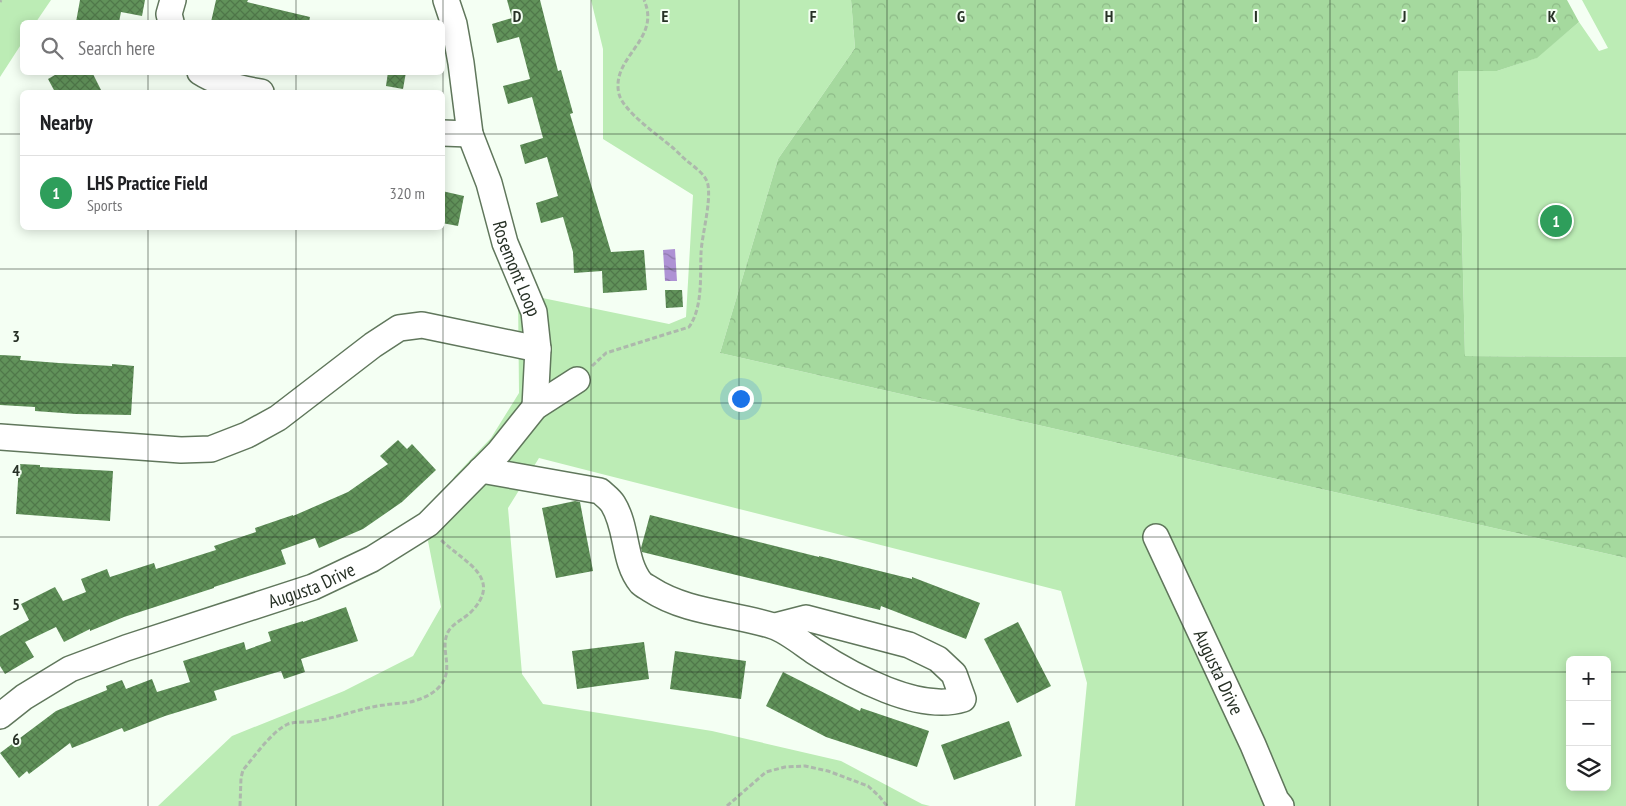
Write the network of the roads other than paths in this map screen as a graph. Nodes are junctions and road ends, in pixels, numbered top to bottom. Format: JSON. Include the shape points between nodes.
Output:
{"nodes":[{"id":1,"x":173,"y":0,"type":"edge"},
{"id":2,"x":446,"y":0,"type":"edge"},
{"id":3,"x":170,"y":20,"type":"edge"},
{"id":4,"x":207,"y":75,"type":"edge"},
{"id":5,"x":253,"y":90,"type":"edge"},
{"id":6,"x":445,"y":133,"type":"edge"},
{"id":7,"x":470,"y":134,"type":"junction"},
{"id":8,"x":538,"y":349,"type":"junction"},
{"id":9,"x":577,"y":380,"type":"road end"},
{"id":10,"x":535,"y":407,"type":"junction"},
{"id":11,"x":0,"y":437,"type":"edge"},
{"id":12,"x":481,"y":470,"type":"junction"},
{"id":13,"x":1156,"y":537,"type":"dead end"},
{"id":14,"x":775,"y":626,"type":"junction"},
{"id":15,"x":0,"y":716,"type":"edge"},
{"id":16,"x":1281,"y":806,"type":"edge"}],
"edges":[{"from":1,"to":3,"type":"street"},
{"from":2,"to":7,"type":"street","name":"Rosemont Loop","via":[[461,63]]},
{"from":4,"to":5,"type":"street"},
{"from":6,"to":7,"type":"street"},
{"from":7,"to":8,"type":"street","name":"Rosemont Loop","via":[[489,183],[505,243],[534,312]]},
{"from":8,"to":10,"type":"street","name":"Rosemont Loop"},
{"from":8,"to":11,"type":"street","via":[[422,324],[399,328],[278,418],[211,448],[181,450]]},
{"from":9,"to":10,"type":"street","name":"Augusta Drive"},
{"from":10,"to":12,"type":"street","name":"Augusta Drive"},
{"from":12,"to":14,"type":"street","via":[[600,491],[613,503],[631,564],[642,583],[664,598]]},
{"from":12,"to":15,"type":"street","name":"Augusta Drive","via":[[428,524],[372,559],[314,587],[70,669]]},
{"from":13,"to":16,"type":"street","name":"Augusta Drive"},
{"from":14,"to":14,"type":"street","via":[[830,662],[883,689],[927,701],[950,703],[963,699],[954,674],[938,659],[909,645],[806,618]]}]}
